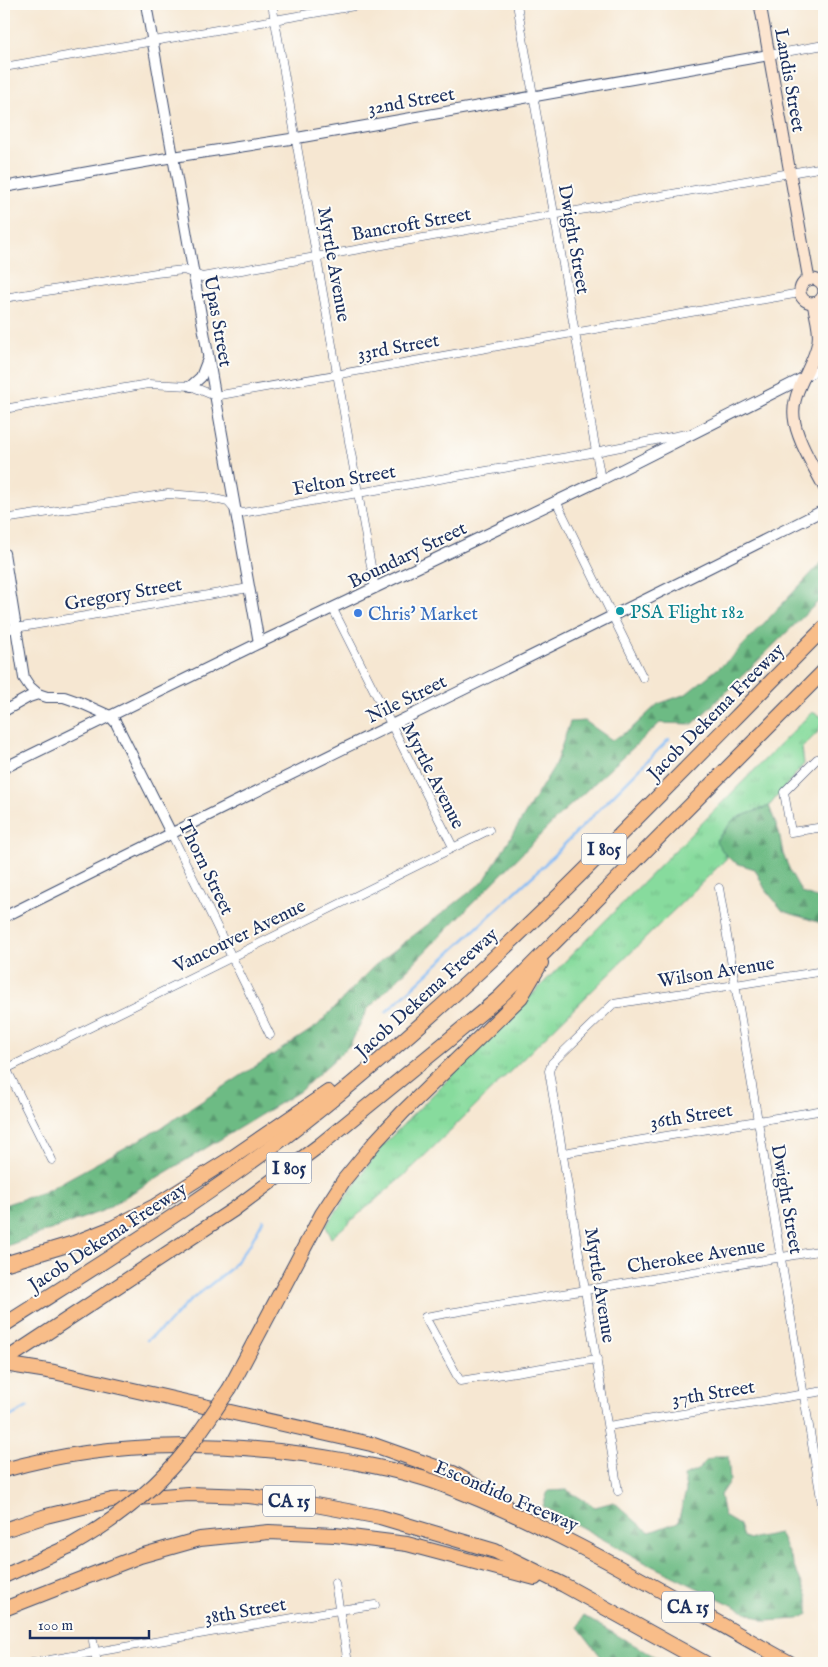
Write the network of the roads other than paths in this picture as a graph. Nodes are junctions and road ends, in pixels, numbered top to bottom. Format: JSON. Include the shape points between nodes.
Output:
{"nodes":[{"id":1,"x":146,"y":4,"type":"edge"},
{"id":2,"x":272,"y":4,"type":"edge"},
{"id":3,"x":366,"y":4,"type":"edge"},
{"id":4,"x":517,"y":4,"type":"edge"},
{"id":5,"x":760,"y":4,"type":"edge"},
{"id":6,"x":275,"y":20,"type":"junction"},
{"id":7,"x":153,"y":41,"type":"junction"},
{"id":8,"x":824,"y":45,"type":"edge"},
{"id":9,"x":769,"y":55,"type":"junction"},
{"id":10,"x":4,"y":67,"type":"edge"},
{"id":11,"x":533,"y":96,"type":"junction"},
{"id":12,"x":297,"y":138,"type":"junction"},
{"id":13,"x":173,"y":157,"type":"junction"},
{"id":14,"x":824,"y":167,"type":"edge"},
{"id":15,"x":790,"y":173,"type":"junction"},
{"id":16,"x":4,"y":187,"type":"edge"},
{"id":17,"x":554,"y":214,"type":"junction"},
{"id":18,"x":317,"y":257,"type":"junction"},
{"id":19,"x":194,"y":274,"type":"junction"},
{"id":20,"x":809,"y":280,"type":"junction"},
{"id":21,"x":824,"y":289,"type":"edge"},
{"id":22,"x":800,"y":293,"type":"junction"},
{"id":23,"x":4,"y":298,"type":"edge"},
{"id":24,"x":813,"y":303,"type":"junction"},
{"id":25,"x":575,"y":333,"type":"junction"},
{"id":26,"x":208,"y":358,"type":"junction"},
{"id":27,"x":824,"y":367,"type":"edge"},
{"id":28,"x":338,"y":374,"type":"junction"},
{"id":29,"x":805,"y":377,"type":"junction"},
{"id":30,"x":191,"y":386,"type":"junction"},
{"id":31,"x":215,"y":396,"type":"junction"},
{"id":32,"x":4,"y":409,"type":"edge"},
{"id":33,"x":691,"y":433,"type":"junction"},
{"id":34,"x":596,"y":452,"type":"junction"},
{"id":35,"x":601,"y":480,"type":"junction"},
{"id":36,"x":824,"y":487,"type":"edge"},
{"id":37,"x":359,"y":493,"type":"junction"},
{"id":38,"x":556,"y":501,"type":"junction"},
{"id":39,"x":235,"y":510,"type":"junction"},
{"id":40,"x":824,"y":510,"type":"edge"},
{"id":41,"x":4,"y":519,"type":"edge"},
{"id":42,"x":4,"y":553,"type":"edge"},
{"id":43,"x":249,"y":588,"type":"junction"},
{"id":44,"x":375,"y":589,"type":"junction"},
{"id":45,"x":334,"y":609,"type":"junction"},
{"id":46,"x":613,"y":617,"type":"junction"},
{"id":47,"x":824,"y":622,"type":"edge"},
{"id":48,"x":17,"y":628,"type":"junction"},
{"id":49,"x":824,"y":628,"type":"edge"},
{"id":50,"x":4,"y":630,"type":"edge"},
{"id":51,"x":259,"y":643,"type":"junction"},
{"id":52,"x":782,"y":670,"type":"junction"},
{"id":53,"x":824,"y":671,"type":"edge"},
{"id":54,"x":643,"y":678,"type":"dead end"},
{"id":55,"x":38,"y":694,"type":"junction"},
{"id":56,"x":4,"y":711,"type":"edge"},
{"id":57,"x":110,"y":716,"type":"junction"},
{"id":58,"x":391,"y":725,"type":"junction"},
{"id":59,"x":824,"y":758,"type":"edge"},
{"id":60,"x":4,"y":768,"type":"edge"},
{"id":61,"x":824,"y":827,"type":"edge"},
{"id":62,"x":489,"y":830,"type":"dead end"},
{"id":63,"x":171,"y":833,"type":"junction"},
{"id":64,"x":453,"y":847,"type":"junction"},
{"id":65,"x":719,"y":888,"type":"dead end"},
{"id":66,"x":4,"y":917,"type":"edge"},
{"id":67,"x":551,"y":945,"type":"junction"},
{"id":68,"x":232,"y":956,"type":"junction"},
{"id":69,"x":824,"y":971,"type":"edge"},
{"id":70,"x":735,"y":984,"type":"junction"},
{"id":71,"x":613,"y":1004,"type":"joint"},
{"id":72,"x":421,"y":1024,"type":"junction"},
{"id":73,"x":270,"y":1034,"type":"dead end"},
{"id":74,"x":4,"y":1068,"type":"edge"},
{"id":75,"x":824,"y":1110,"type":"edge"},
{"id":76,"x":758,"y":1121,"type":"junction"},
{"id":77,"x":563,"y":1153,"type":"junction"},
{"id":78,"x":52,"y":1160,"type":"dead end"},
{"id":79,"x":824,"y":1250,"type":"edge"},
{"id":80,"x":781,"y":1257,"type":"junction"},
{"id":81,"x":4,"y":1264,"type":"edge"},
{"id":82,"x":585,"y":1289,"type":"junction"},
{"id":83,"x":4,"y":1325,"type":"edge"},
{"id":84,"x":597,"y":1359,"type":"junction"},
{"id":85,"x":4,"y":1363,"type":"edge"},
{"id":86,"x":824,"y":1391,"type":"edge"},
{"id":87,"x":804,"y":1394,"type":"junction"},
{"id":88,"x":608,"y":1426,"type":"junction"},
{"id":89,"x":4,"y":1470,"type":"edge"},
{"id":90,"x":618,"y":1491,"type":"dead end"},
{"id":91,"x":824,"y":1516,"type":"edge"},
{"id":92,"x":4,"y":1530,"type":"edge"},
{"id":93,"x":552,"y":1532,"type":"junction"},
{"id":94,"x":4,"y":1576,"type":"edge"},
{"id":95,"x":335,"y":1583,"type":"dead end"},
{"id":96,"x":564,"y":1585,"type":"junction"},
{"id":97,"x":375,"y":1605,"type":"dead end"},
{"id":98,"x":4,"y":1610,"type":"edge"},
{"id":99,"x":339,"y":1610,"type":"junction"},
{"id":100,"x":93,"y":1642,"type":"dead end"},
{"id":101,"x":95,"y":1653,"type":"junction"},
{"id":102,"x":32,"y":1663,"type":"edge"},
{"id":103,"x":97,"y":1663,"type":"edge"},
{"id":104,"x":348,"y":1663,"type":"edge"},
{"id":105,"x":705,"y":1663,"type":"edge"},
{"id":106,"x":790,"y":1663,"type":"edge"}],
"edges":[{"from":1,"to":7,"type":"street","name":"Upas Street"},
{"from":2,"to":6,"type":"street","name":"Myrtle Avenue"},
{"from":3,"to":6,"type":"street"},
{"from":4,"to":11,"type":"street","name":"Dwight Street"},
{"from":5,"to":9,"type":"main road","name":"Landis Street"},
{"from":6,"to":7,"type":"street"},
{"from":6,"to":12,"type":"street","name":"Myrtle Avenue"},
{"from":7,"to":10,"type":"street"},
{"from":7,"to":13,"type":"street","name":"Upas Street"},
{"from":8,"to":9,"type":"street","name":"32nd Street"},
{"from":9,"to":11,"type":"street","name":"32nd Street"},
{"from":9,"to":15,"type":"main road","name":"Landis Street"},
{"from":11,"to":12,"type":"street","name":"32nd Street"},
{"from":11,"to":17,"type":"street","name":"Dwight Street"},
{"from":12,"to":13,"type":"street","name":"32nd Street"},
{"from":12,"to":18,"type":"street","name":"Myrtle Avenue"},
{"from":13,"to":16,"type":"street","name":"32nd Street"},
{"from":13,"to":19,"type":"street","name":"Upas Street"},
{"from":14,"to":15,"type":"street","name":"Bancroft Street"},
{"from":15,"to":17,"type":"street","name":"Bancroft Street"},
{"from":15,"to":20,"type":"main road","name":"Landis Street"},
{"from":17,"to":18,"type":"street","name":"Bancroft Street"},
{"from":17,"to":25,"type":"street","name":"Dwight Street"},
{"from":18,"to":19,"type":"street","name":"Bancroft Street","via":[[202,277]]},
{"from":18,"to":28,"type":"street","name":"Myrtle Avenue"},
{"from":19,"to":23,"type":"street","name":"Bancroft Street","via":[[184,270],[156,273]]},
{"from":19,"to":26,"type":"street","name":"Upas Street"},
{"from":20,"to":21,"type":"main road","via":[[819,281]]},
{"from":20,"to":22,"type":"main road","via":[[802,285]]},
{"from":21,"to":24,"type":"main road","via":[[821,299]]},
{"from":22,"to":24,"type":"main road","via":[[806,302]]},
{"from":22,"to":25,"type":"street","name":"33rd Street"},
{"from":24,"to":29,"type":"main road","via":[[818,340]]},
{"from":25,"to":28,"type":"street","name":"33rd Street"},
{"from":25,"to":34,"type":"street","name":"Dwight Street"},
{"from":26,"to":30,"type":"street","via":[[201,377]]},
{"from":26,"to":31,"type":"street","name":"Upas Street"},
{"from":27,"to":29,"type":"street","name":"Boundary Street"},
{"from":28,"to":31,"type":"street","name":"33rd Street"},
{"from":28,"to":37,"type":"street","name":"Myrtle Avenue"},
{"from":29,"to":33,"type":"street","name":"Boundary Street"},
{"from":29,"to":36,"type":"main road","via":[[796,398],[794,417]]},
{"from":30,"to":31,"type":"street"},
{"from":30,"to":32,"type":"street","via":[[148,384]]},
{"from":31,"to":39,"type":"street","name":"Upas Street"},
{"from":33,"to":34,"type":"street","name":"Felton Street"},
{"from":33,"to":35,"type":"street","name":"Boundary Street"},
{"from":34,"to":35,"type":"street","name":"Dwight Street"},
{"from":34,"to":37,"type":"street","name":"Felton Street"},
{"from":35,"to":38,"type":"street","name":"Boundary Street"},
{"from":37,"to":39,"type":"street","name":"Felton Street","via":[[242,513]]},
{"from":37,"to":44,"type":"street","name":"Myrtle Avenue"},
{"from":38,"to":44,"type":"street","name":"Boundary Street"},
{"from":38,"to":46,"type":"street"},
{"from":39,"to":41,"type":"street","name":"Felton Street","via":[[228,502],[206,497],[161,494]]},
{"from":39,"to":43,"type":"street","name":"Upas Street"},
{"from":40,"to":46,"type":"street","name":"Nile Street"},
{"from":42,"to":48,"type":"street"},
{"from":43,"to":48,"type":"street","name":"Gregory Street"},
{"from":43,"to":51,"type":"street","name":"Upas Street"},
{"from":44,"to":45,"type":"street","name":"Boundary Street"},
{"from":45,"to":51,"type":"street","name":"Boundary Street"},
{"from":45,"to":58,"type":"street","name":"Myrtle Avenue"},
{"from":46,"to":54,"type":"street"},
{"from":46,"to":58,"type":"street","name":"Nile Street"},
{"from":47,"to":52,"type":"highway"},
{"from":48,"to":50,"type":"street","name":"Gregory Street"},
{"from":48,"to":55,"type":"street","via":[[24,678]]},
{"from":49,"to":52,"type":"highway","name":"Jacob Dekema Freeway","number":"I 805"},
{"from":51,"to":57,"type":"street","name":"Boundary Street"},
{"from":52,"to":72,"type":"highway","name":"Jacob Dekema Freeway","number":"I 805","via":[[547,906]]},
{"from":53,"to":67,"type":"highway","number":"I 805"},
{"from":55,"to":56,"type":"street"},
{"from":55,"to":57,"type":"street","via":[[64,697]]},
{"from":57,"to":60,"type":"street","name":"Boundary Street"},
{"from":57,"to":63,"type":"street","name":"Thorn Street"},
{"from":58,"to":63,"type":"street","name":"Nile Street"},
{"from":58,"to":64,"type":"street","name":"Myrtle Avenue"},
{"from":59,"to":61,"type":"street","via":[[818,759],[784,792],[791,832]]},
{"from":62,"to":64,"type":"street","name":"Vancouver Avenue"},
{"from":63,"to":66,"type":"street","name":"Nile Street"},
{"from":63,"to":68,"type":"street","name":"Thorn Street"},
{"from":64,"to":68,"type":"street","name":"Vancouver Avenue"},
{"from":65,"to":70,"type":"street","name":"Dwight Street"},
{"from":67,"to":85,"type":"highway","number":"I 805","via":[[446,1043],[312,1150],[233,1210]]},
{"from":67,"to":94,"type":"highway","bridge":true,"via":[[521,997],[403,1112],[344,1180],[322,1214],[230,1388],[188,1449],[134,1503],[99,1530]]},
{"from":68,"to":73,"type":"street","name":"Thorn Street"},
{"from":68,"to":74,"type":"street","name":"Vancouver Avenue"},
{"from":69,"to":70,"type":"street","name":"Wilson Avenue"},
{"from":70,"to":71,"type":"street","name":"Wilson Avenue"},
{"from":70,"to":76,"type":"street","name":"Dwight Street"},
{"from":71,"to":77,"type":"street","name":"Myrtle Avenue","via":[[552,1063],[549,1071]]},
{"from":72,"to":81,"type":"highway","via":[[312,1104],[155,1206],[74,1243]]},
{"from":72,"to":83,"type":"highway","name":"Jacob Dekema Freeway","number":"I 805","via":[[322,1108],[233,1176]]},
{"from":74,"to":78,"type":"street"},
{"from":75,"to":76,"type":"street","name":"36th Street"},
{"from":76,"to":77,"type":"street","name":"36th Street"},
{"from":76,"to":80,"type":"street","name":"Dwight Street"},
{"from":77,"to":82,"type":"street","name":"Myrtle Avenue"},
{"from":79,"to":80,"type":"street","name":"Cherokee Avenue"},
{"from":80,"to":82,"type":"street","name":"Cherokee Avenue"},
{"from":80,"to":87,"type":"street","name":"Dwight Street"},
{"from":82,"to":84,"type":"street","name":"Myrtle Avenue"},
{"from":82,"to":84,"type":"street","name":"Cherokee Avenue","via":[[425,1316],[460,1381]]},
{"from":84,"to":88,"type":"street","name":"Myrtle Avenue"},
{"from":85,"to":93,"type":"highway","via":[[370,1444],[453,1473]]},
{"from":86,"to":87,"type":"street","name":"37th Street"},
{"from":87,"to":88,"type":"street","name":"37th Street"},
{"from":87,"to":91,"type":"street","name":"Dwight Street"},
{"from":88,"to":90,"type":"street","name":"Myrtle Avenue"},
{"from":89,"to":93,"type":"highway","name":"Escondido Freeway","number":"CA 15","via":[[91,1452],[161,1446],[262,1449],[373,1466],[442,1484]]},
{"from":92,"to":96,"type":"highway","number":"CA 15","via":[[112,1500],[188,1494],[249,1496],[380,1517],[495,1551]]},
{"from":93,"to":106,"type":"highway","name":"Escondido Freeway","number":"CA 15"},
{"from":95,"to":99,"type":"street"},
{"from":96,"to":98,"type":"highway","via":[[406,1544],[335,1535],[269,1532],[200,1539],[140,1556]]},
{"from":96,"to":105,"type":"highway","number":"CA 15"},
{"from":97,"to":99,"type":"street","name":"38th Street"},
{"from":99,"to":101,"type":"street","name":"38th Street"},
{"from":99,"to":104,"type":"street"},
{"from":100,"to":101,"type":"street"},
{"from":101,"to":102,"type":"street","name":"38th Street"},
{"from":101,"to":103,"type":"street"}]}
